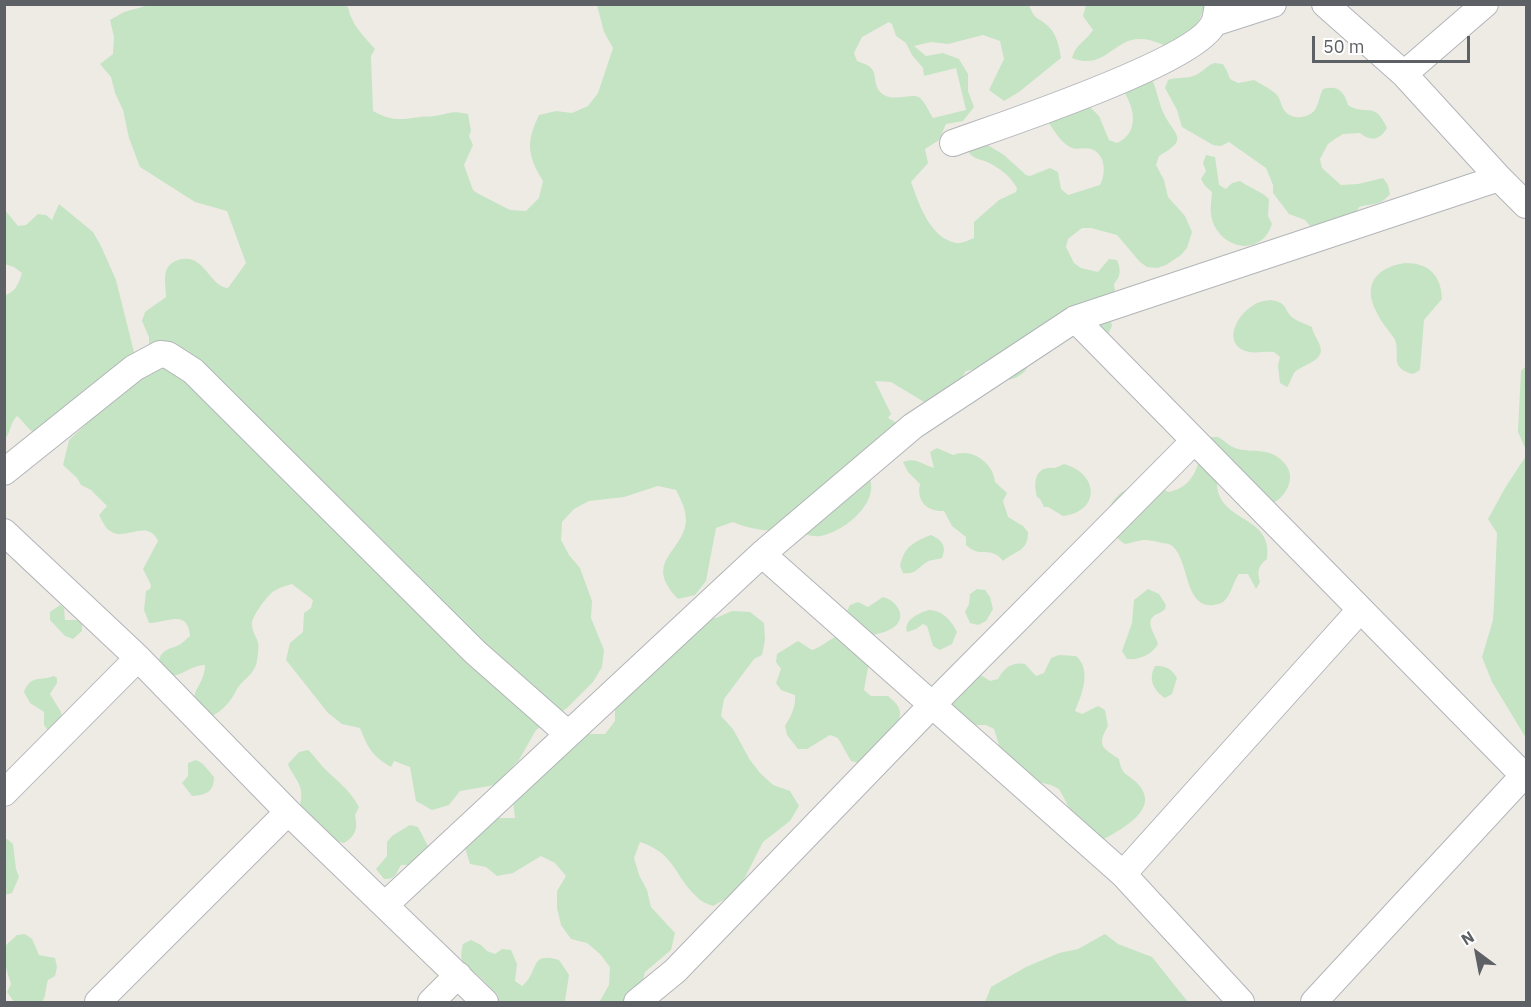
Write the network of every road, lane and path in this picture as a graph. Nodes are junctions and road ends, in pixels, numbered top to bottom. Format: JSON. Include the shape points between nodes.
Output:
{"nodes":[{"id":1,"x":1273,"y":4,"type":"edge"},
{"id":2,"x":1325,"y":4,"type":"edge"},
{"id":3,"x":1485,"y":4,"type":"edge"},
{"id":4,"x":1216,"y":14,"type":"edge"},
{"id":5,"x":1404,"y":74,"type":"junction"},
{"id":6,"x":953,"y":143,"type":"dead end"},
{"id":7,"x":1499,"y":178,"type":"junction"},
{"id":8,"x":1527,"y":205,"type":"edge"},
{"id":9,"x":1075,"y":319,"type":"junction"},
{"id":10,"x":1194,"y":441,"type":"junction"},
{"id":11,"x":4,"y":472,"type":"edge"},
{"id":12,"x":4,"y":532,"type":"edge"},
{"id":13,"x":762,"y":554,"type":"junction"},
{"id":14,"x":1360,"y":610,"type":"junction"},
{"id":15,"x":138,"y":658,"type":"junction"},
{"id":16,"x":932,"y":705,"type":"junction"},
{"id":17,"x":568,"y":734,"type":"junction"},
{"id":18,"x":1525,"y":777,"type":"edge"},
{"id":19,"x":4,"y":793,"type":"edge"},
{"id":20,"x":288,"y":812,"type":"junction"},
{"id":21,"x":1123,"y":874,"type":"junction"},
{"id":22,"x":386,"y":904,"type":"junction"},
{"id":23,"x":458,"y":975,"type":"junction"},
{"id":24,"x":98,"y":1002,"type":"edge"},
{"id":25,"x":431,"y":1002,"type":"edge"},
{"id":26,"x":485,"y":1002,"type":"edge"},
{"id":27,"x":637,"y":1002,"type":"edge"},
{"id":28,"x":1241,"y":1002,"type":"edge"},
{"id":29,"x":1314,"y":1002,"type":"edge"}],
"edges":[{"from":1,"to":4,"type":"street"},
{"from":2,"to":5,"type":"street"},
{"from":3,"to":5,"type":"street"},
{"from":4,"to":6,"type":"street","via":[[1198,39],[1178,53],[1114,83]]},
{"from":5,"to":7,"type":"street"},
{"from":7,"to":8,"type":"street"},
{"from":7,"to":9,"type":"street"},
{"from":9,"to":10,"type":"street"},
{"from":9,"to":13,"type":"street","via":[[914,426]]},
{"from":10,"to":14,"type":"street"},
{"from":10,"to":16,"type":"street"},
{"from":11,"to":17,"type":"street","via":[[134,368],[160,354],[168,355],[193,370],[475,652]]},
{"from":12,"to":15,"type":"street"},
{"from":13,"to":16,"type":"street"},
{"from":13,"to":17,"type":"street"},
{"from":14,"to":18,"type":"street"},
{"from":14,"to":21,"type":"street"},
{"from":15,"to":19,"type":"street"},
{"from":15,"to":20,"type":"street"},
{"from":16,"to":21,"type":"street"},
{"from":16,"to":27,"type":"street","via":[[675,971]]},
{"from":17,"to":22,"type":"street"},
{"from":18,"to":29,"type":"street"},
{"from":20,"to":22,"type":"street"},
{"from":20,"to":24,"type":"street"},
{"from":21,"to":28,"type":"street"},
{"from":22,"to":23,"type":"street"},
{"from":23,"to":25,"type":"street"},
{"from":23,"to":26,"type":"street"}]}
